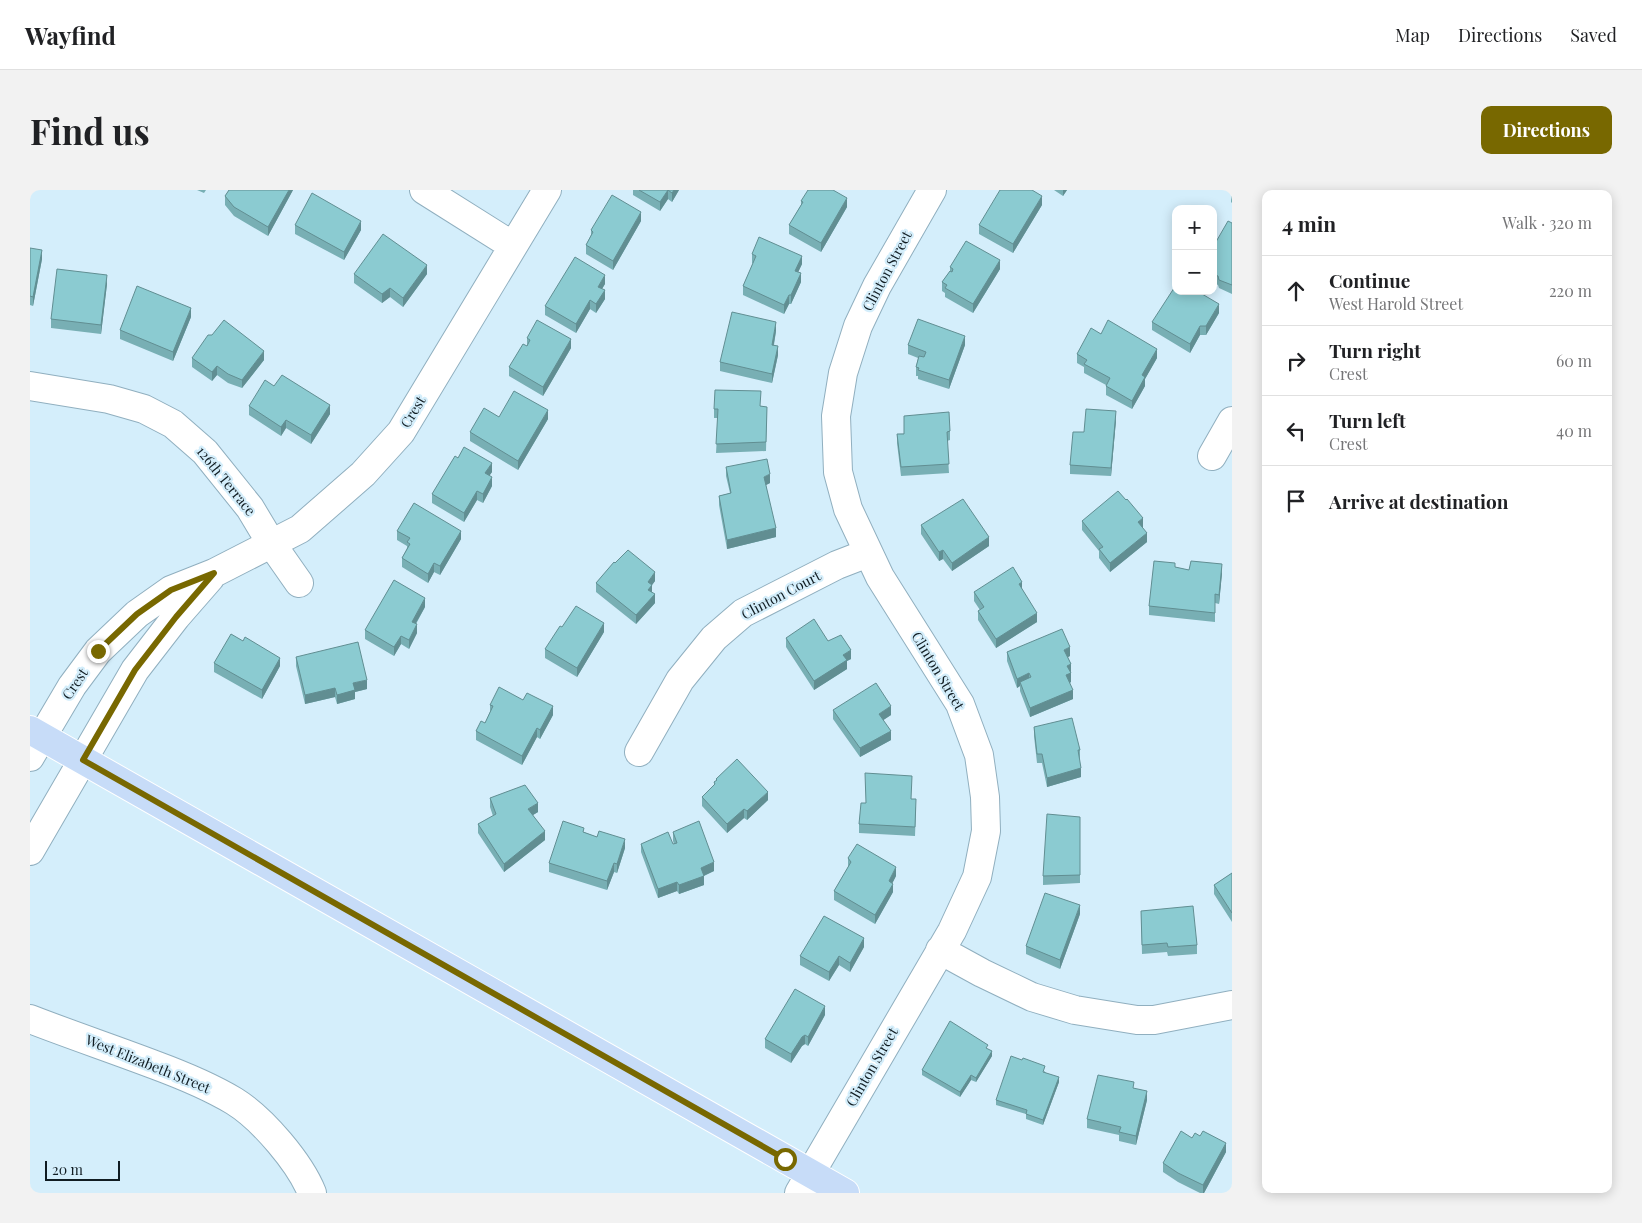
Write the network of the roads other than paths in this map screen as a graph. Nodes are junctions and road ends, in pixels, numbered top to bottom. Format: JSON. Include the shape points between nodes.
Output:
{"nodes":[{"id":1,"x":424,"y":190,"type":"edge"},
{"id":2,"x":547,"y":190,"type":"edge"},
{"id":3,"x":932,"y":190,"type":"edge"},
{"id":4,"x":513,"y":246,"type":"junction"},
{"id":5,"x":30,"y":386,"type":"edge"},
{"id":6,"x":1232,"y":421,"type":"edge"},
{"id":7,"x":1212,"y":456,"type":"dead end"},
{"id":8,"x":271,"y":543,"type":"junction"},
{"id":9,"x":868,"y":552,"type":"junction"},
{"id":10,"x":214,"y":573,"type":"junction"},
{"id":11,"x":299,"y":583,"type":"dead end"},
{"id":12,"x":34,"y":741,"type":"edge"},
{"id":13,"x":639,"y":752,"type":"dead end"},
{"id":14,"x":83,"y":760,"type":"junction"},
{"id":15,"x":30,"y":851,"type":"edge"},
{"id":16,"x":940,"y":950,"type":"junction"},
{"id":17,"x":1232,"y":1007,"type":"edge"},
{"id":18,"x":30,"y":1019,"type":"edge"},
{"id":19,"x":805,"y":1183,"type":"edge"},
{"id":20,"x":312,"y":1193,"type":"edge"},
{"id":21,"x":845,"y":1193,"type":"edge"}],
"edges":[{"from":1,"to":4,"type":"street"},
{"from":2,"to":4,"type":"street","name":"Crest"},
{"from":3,"to":9,"type":"street","name":"Clinton Street","via":[[877,286],[858,326],[843,373],[836,416],[838,472],[848,509]]},
{"from":4,"to":8,"type":"street","name":"Crest","via":[[400,432],[363,474],[300,529]]},
{"from":5,"to":8,"type":"street","name":"126th Terrace","via":[[109,398],[144,409],[173,424],[205,452],[250,508]]},
{"from":6,"to":7,"type":"street"},
{"from":8,"to":10,"type":"street","name":"Crest"},
{"from":8,"to":11,"type":"street","name":"126th Terrace"},
{"from":9,"to":13,"type":"street","name":"Clinton Court","via":[[743,613],[714,638],[680,680]]},
{"from":9,"to":16,"type":"street","name":"Clinton Street","via":[[880,577],[960,704],[978,756],[986,797],[986,831],[977,877]]},
{"from":10,"to":12,"type":"street","name":"Crest","via":[[171,590],[137,614],[98,651]]},
{"from":10,"to":14,"type":"street","name":"Crest","via":[[135,670]]},
{"from":12,"to":14,"type":"main road"},
{"from":14,"to":15,"type":"street","name":"Crest"},
{"from":14,"to":19,"type":"main road"},
{"from":16,"to":17,"type":"street","via":[[1032,997],[1075,1010],[1154,1020]]},
{"from":16,"to":19,"type":"street","name":"Clinton Street"},
{"from":18,"to":20,"type":"street","name":"West Elizabeth Street","via":[[196,1081],[236,1102],[260,1122],[287,1152]]},
{"from":19,"to":21,"type":"main road"}]}
